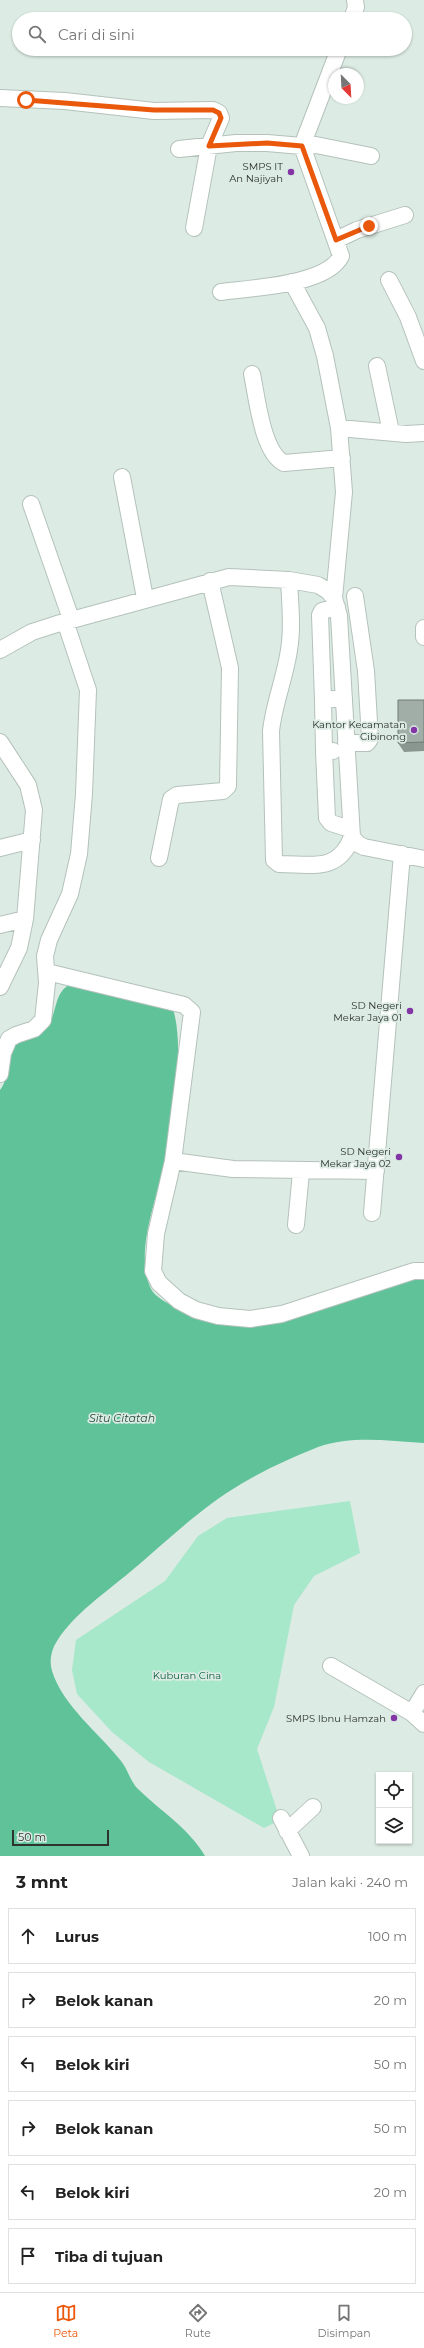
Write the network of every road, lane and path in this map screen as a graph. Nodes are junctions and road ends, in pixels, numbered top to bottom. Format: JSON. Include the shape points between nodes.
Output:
{"nodes":[{"id":1,"x":355,"y":0,"type":"edge"},
{"id":2,"x":354,"y":12,"type":"edge"},
{"id":3,"x":336,"y":56,"type":"edge"},
{"id":4,"x":0,"y":98,"type":"edge"},
{"id":5,"x":209,"y":146,"type":"junction"},
{"id":6,"x":302,"y":146,"type":"junction"},
{"id":7,"x":179,"y":149,"type":"dead end"},
{"id":8,"x":371,"y":156,"type":"dead end"},
{"id":9,"x":405,"y":215,"type":"dead end"},
{"id":10,"x":194,"y":228,"type":"dead end"},
{"id":11,"x":336,"y":240,"type":"junction"},
{"id":12,"x":389,"y":280,"type":"dead end"},
{"id":13,"x":292,"y":282,"type":"junction"},
{"id":14,"x":222,"y":292,"type":"dead end"},
{"id":15,"x":424,"y":361,"type":"edge"},
{"id":16,"x":377,"y":366,"type":"dead end"},
{"id":17,"x":252,"y":374,"type":"dead end"},
{"id":18,"x":339,"y":428,"type":"junction"},
{"id":19,"x":391,"y":432,"type":"junction"},
{"id":20,"x":424,"y":433,"type":"edge"},
{"id":21,"x":342,"y":458,"type":"junction"},
{"id":22,"x":122,"y":477,"type":"dead end"},
{"id":23,"x":30,"y":504,"type":"dead end"},
{"id":24,"x":218,"y":580,"type":"junction"},
{"id":25,"x":289,"y":580,"type":"junction"},
{"id":26,"x":355,"y":596,"type":"dead end"},
{"id":27,"x":145,"y":598,"type":"junction"},
{"id":28,"x":335,"y":602,"type":"junction"},
{"id":29,"x":68,"y":620,"type":"junction"},
{"id":30,"x":424,"y":628,"type":"edge"},
{"id":31,"x":424,"y":637,"type":"edge"},
{"id":32,"x":0,"y":650,"type":"edge"},
{"id":33,"x":324,"y":700,"type":"junction"},
{"id":34,"x":344,"y":705,"type":"junction"},
{"id":35,"x":369,"y":712,"type":"junction"},
{"id":36,"x":0,"y":742,"type":"edge"},
{"id":37,"x":346,"y":747,"type":"junction"},
{"id":38,"x":324,"y":751,"type":"junction"},
{"id":39,"x":351,"y":833,"type":"junction"},
{"id":40,"x":32,"y":840,"type":"junction"},
{"id":41,"x":0,"y":848,"type":"edge"},
{"id":42,"x":402,"y":854,"type":"junction"},
{"id":43,"x":159,"y":858,"type":"dead end"},
{"id":44,"x":424,"y":859,"type":"edge"},
{"id":45,"x":25,"y":920,"type":"junction"},
{"id":46,"x":0,"y":925,"type":"edge"},
{"id":47,"x":47,"y":972,"type":"junction"},
{"id":48,"x":0,"y":987,"type":"edge"},
{"id":49,"x":0,"y":1074,"type":"edge"},
{"id":50,"x":173,"y":1161,"type":"junction"},
{"id":51,"x":376,"y":1171,"type":"junction"},
{"id":52,"x":301,"y":1172,"type":"junction"},
{"id":53,"x":372,"y":1213,"type":"dead end"},
{"id":54,"x":296,"y":1225,"type":"dead end"},
{"id":55,"x":424,"y":1271,"type":"edge"},
{"id":56,"x":331,"y":1666,"type":"dead end"},
{"id":57,"x":424,"y":1693,"type":"edge"},
{"id":58,"x":412,"y":1713,"type":"junction"},
{"id":59,"x":424,"y":1724,"type":"edge"},
{"id":60,"x":313,"y":1807,"type":"dead end"},
{"id":61,"x":301,"y":1856,"type":"edge"}],
"edges":[{"from":1,"to":2,"type":"street"},
{"from":3,"to":6,"type":"street"},
{"from":4,"to":5,"type":"street","via":[[65,101],[152,110],[213,110],[219,113],[221,118]]},
{"from":5,"to":6,"type":"street","via":[[267,143]]},
{"from":5,"to":7,"type":"street"},
{"from":5,"to":10,"type":"street"},
{"from":6,"to":8,"type":"street","via":[[316,145]]},
{"from":6,"to":11,"type":"street"},
{"from":9,"to":11,"type":"street","via":[[357,230]]},
{"from":11,"to":13,"type":"street","via":[[341,256],[337,264]]},
{"from":12,"to":15,"type":"street","via":[[408,317]]},
{"from":13,"to":14,"type":"street"},
{"from":13,"to":18,"type":"street","via":[[318,328]]},
{"from":16,"to":19,"type":"street"},
{"from":17,"to":21,"type":"street","via":[[267,440],[279,460],[284,463]]},
{"from":18,"to":19,"type":"street"},
{"from":18,"to":21,"type":"street"},
{"from":19,"to":20,"type":"street"},
{"from":21,"to":28,"type":"street","via":[[343,511]]},
{"from":22,"to":27,"type":"street"},
{"from":23,"to":29,"type":"street"},
{"from":24,"to":25,"type":"street"},
{"from":24,"to":27,"type":"street"},
{"from":24,"to":43,"type":"street","via":[[230,668],[228,786],[223,791],[178,795],[171,799]]},
{"from":25,"to":28,"type":"street","via":[[318,585],[328,591]]},
{"from":25,"to":39,"type":"street","via":[[289,650],[271,731],[274,860],[279,864],[329,863],[344,854]]},
{"from":26,"to":35,"type":"street"},
{"from":27,"to":29,"type":"street"},
{"from":28,"to":33,"type":"street","via":[[320,615]]},
{"from":28,"to":34,"type":"street","via":[[339,616]]},
{"from":29,"to":32,"type":"street","via":[[32,632]]},
{"from":29,"to":47,"type":"street","via":[[88,690],[84,794],[79,854],[70,894],[46,948]]},
{"from":30,"to":31,"type":"street"},
{"from":33,"to":34,"type":"street"},
{"from":33,"to":38,"type":"street"},
{"from":34,"to":35,"type":"street"},
{"from":34,"to":37,"type":"street"},
{"from":35,"to":37,"type":"street","via":[[369,742]]},
{"from":36,"to":40,"type":"street","via":[[21,772],[31,794],[34,810]]},
{"from":37,"to":38,"type":"street"},
{"from":37,"to":39,"type":"street"},
{"from":38,"to":39,"type":"street","via":[[327,818],[331,823]]},
{"from":39,"to":42,"type":"street","via":[[358,844],[364,847]]},
{"from":40,"to":41,"type":"street"},
{"from":40,"to":45,"type":"street"},
{"from":42,"to":44,"type":"street"},
{"from":42,"to":51,"type":"street"},
{"from":45,"to":46,"type":"street"},
{"from":45,"to":48,"type":"street","via":[[19,948]]},
{"from":47,"to":49,"type":"street","via":[[41,1024],[10,1039],[3,1053]]},
{"from":47,"to":50,"type":"street","via":[[184,1005],[192,1012]]},
{"from":50,"to":52,"type":"street","via":[[226,1169]]},
{"from":50,"to":55,"type":"street","via":[[156,1234],[153,1271],[165,1291],[179,1302],[196,1310],[235,1318],[268,1317],[414,1271]]},
{"from":51,"to":52,"type":"street"},
{"from":51,"to":53,"type":"street"},
{"from":52,"to":54,"type":"street"},
{"from":56,"to":58,"type":"street"},
{"from":57,"to":58,"type":"street"},
{"from":58,"to":59,"type":"street"},
{"from":60,"to":61,"type":"street","via":[[284,1824]]}]}
